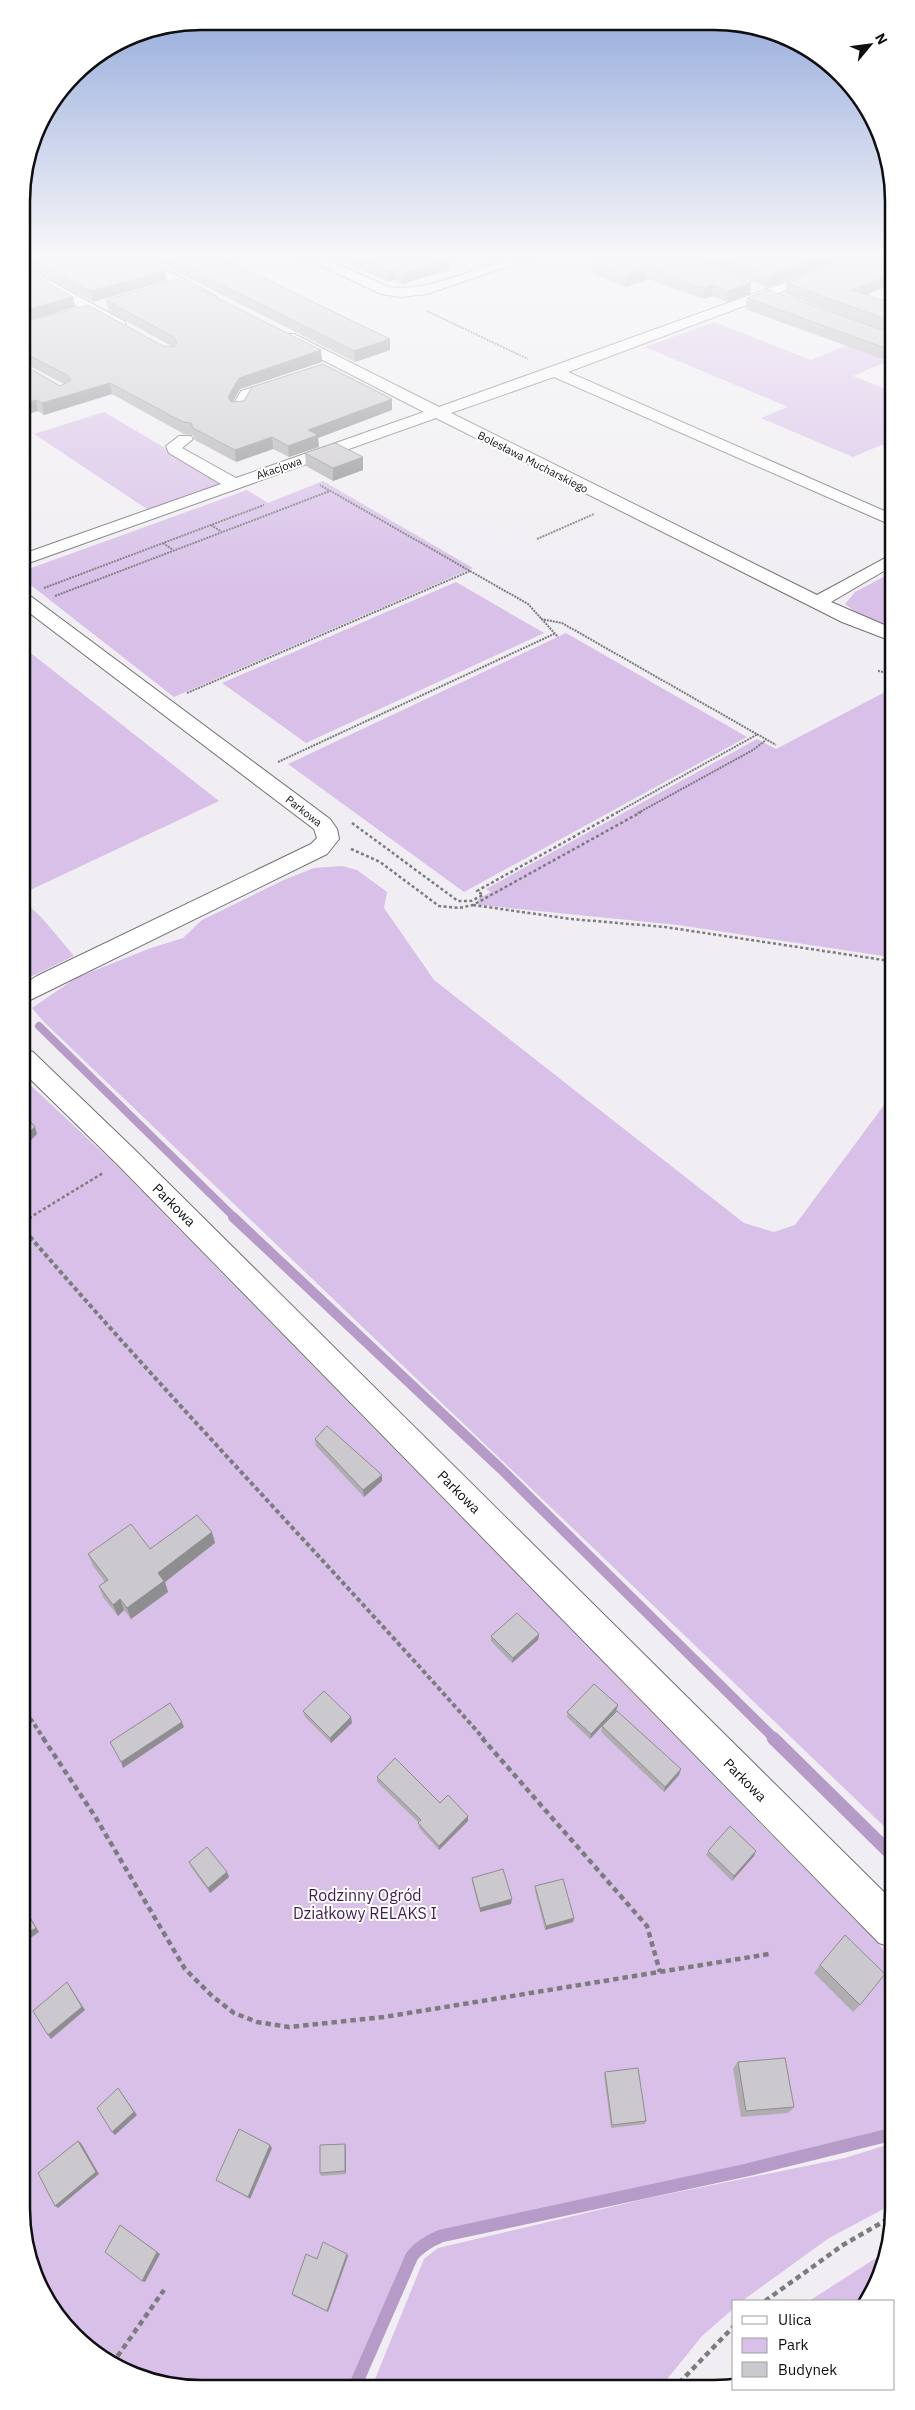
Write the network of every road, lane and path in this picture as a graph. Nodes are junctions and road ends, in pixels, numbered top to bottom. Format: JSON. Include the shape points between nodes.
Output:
{"nodes":[{"id":1,"x":329,"y":367,"type":"edge"},
{"id":2,"x":347,"y":367,"type":"edge"},
{"id":3,"x":546,"y":367,"type":"edge"},
{"id":4,"x":563,"y":367,"type":"edge"},
{"id":5,"x":321,"y":370,"type":"edge"},
{"id":6,"x":553,"y":371,"type":"junction"},
{"id":7,"x":293,"y":379,"type":"edge"},
{"id":8,"x":239,"y":409,"type":"edge"},
{"id":9,"x":435,"y":413,"type":"junction"},
{"id":10,"x":185,"y":439,"type":"dead end"},
{"id":11,"x":234,"y":484,"type":"junction"},
{"id":12,"x":320,"y":485,"type":"dead end"},
{"id":13,"x":330,"y":491,"type":"junction"},
{"id":14,"x":618,"y":504,"type":"junction"},
{"id":15,"x":264,"y":505,"type":"dead end"},
{"id":16,"x":885,"y":517,"type":"edge"},
{"id":17,"x":211,"y":525,"type":"junction"},
{"id":18,"x":222,"y":532,"type":"junction"},
{"id":19,"x":538,"y":539,"type":"dead end"},
{"id":20,"x":163,"y":543,"type":"junction"},
{"id":21,"x":174,"y":551,"type":"junction"},
{"id":22,"x":30,"y":557,"type":"edge"},
{"id":23,"x":885,"y":563,"type":"edge"},
{"id":24,"x":470,"y":571,"type":"junction"},
{"id":25,"x":47,"y":593,"type":"dead end"},
{"id":26,"x":818,"y":602,"type":"junction"},
{"id":27,"x":60,"y":603,"type":"dead end"},
{"id":28,"x":30,"y":604,"type":"edge"},
{"id":29,"x":541,"y":619,"type":"junction"},
{"id":30,"x":885,"y":632,"type":"edge"},
{"id":31,"x":554,"y":634,"type":"junction"},
{"id":32,"x":558,"y":637,"type":"dead end"},
{"id":33,"x":878,"y":671,"type":"dead end"},
{"id":34,"x":885,"y":672,"type":"edge"},
{"id":35,"x":184,"y":694,"type":"dead end"},
{"id":36,"x":758,"y":734,"type":"junction"},
{"id":37,"x":766,"y":740,"type":"junction"},
{"id":38,"x":776,"y":745,"type":"dead end"},
{"id":39,"x":255,"y":773,"type":"junction"},
{"id":40,"x":326,"y":836,"type":"junction"},
{"id":41,"x":471,"y":901,"type":"junction"},
{"id":42,"x":473,"y":905,"type":"junction"},
{"id":43,"x":885,"y":960,"type":"edge"},
{"id":44,"x":30,"y":991,"type":"edge"},
{"id":45,"x":30,"y":1064,"type":"edge"},
{"id":46,"x":108,"y":1170,"type":"dead end"},
{"id":47,"x":30,"y":1217,"type":"edge"},
{"id":48,"x":30,"y":1238,"type":"edge"},
{"id":49,"x":30,"y":1718,"type":"edge"},
{"id":50,"x":885,"y":1921,"type":"edge"},
{"id":51,"x":769,"y":1954,"type":"dead end"},
{"id":52,"x":660,"y":1972,"type":"junction"},
{"id":53,"x":885,"y":2220,"type":"edge"},
{"id":54,"x":164,"y":2290,"type":"dead end"},
{"id":55,"x":765,"y":2300,"type":"edge"},
{"id":56,"x":732,"y":2328,"type":"edge"},
{"id":57,"x":116,"y":2358,"type":"edge"},
{"id":58,"x":682,"y":2380,"type":"edge"}],
"edges":[{"from":1,"to":5,"type":"street"},
{"from":2,"to":9,"type":"street","name":"Bolesława Mucharskiego"},
{"from":3,"to":6,"type":"path"},
{"from":4,"to":6,"type":"street","name":"Akacjowa"},
{"from":6,"to":9,"type":"street","name":"Akacjowa"},
{"from":6,"to":16,"type":"street"},
{"from":7,"to":8,"type":"street","via":[[246,394]]},
{"from":9,"to":11,"type":"street","name":"Akacjowa"},
{"from":9,"to":14,"type":"street","name":"Bolesława Mucharskiego"},
{"from":10,"to":11,"type":"street","via":[[174,446],[175,450]]},
{"from":11,"to":22,"type":"street","name":"Akacjowa"},
{"from":12,"to":13,"type":"path"},
{"from":13,"to":18,"type":"path"},
{"from":13,"to":24,"type":"path"},
{"from":14,"to":19,"type":"path"},
{"from":14,"to":26,"type":"street","name":"Bolesława Mucharskiego"},
{"from":15,"to":17,"type":"path"},
{"from":17,"to":18,"type":"path"},
{"from":17,"to":20,"type":"path"},
{"from":18,"to":21,"type":"path"},
{"from":20,"to":21,"type":"path"},
{"from":20,"to":25,"type":"path","via":[[41,589]]},
{"from":21,"to":27,"type":"path","via":[[52,597]]},
{"from":23,"to":26,"type":"street"},
{"from":24,"to":29,"type":"path","via":[[528,604]]},
{"from":24,"to":35,"type":"path"},
{"from":26,"to":30,"type":"street","name":"Bolesława Mucharskiego"},
{"from":28,"to":39,"type":"street","name":"Parkowa"},
{"from":29,"to":31,"type":"path"},
{"from":29,"to":36,"type":"path","via":[[562,623]]},
{"from":31,"to":32,"type":"path"},
{"from":31,"to":39,"type":"path"},
{"from":33,"to":34,"type":"path"},
{"from":36,"to":37,"type":"path"},
{"from":36,"to":41,"type":"path","via":[[476,891],[482,894]]},
{"from":37,"to":38,"type":"path"},
{"from":37,"to":42,"type":"path"},
{"from":39,"to":40,"type":"street","name":"Parkowa","via":[[322,824]]},
{"from":40,"to":41,"type":"path","via":[[348,821],[458,901]]},
{"from":40,"to":42,"type":"path","via":[[380,862],[439,906],[459,908]]},
{"from":40,"to":44,"type":"street","name":"Parkowa","via":[[319,849]]},
{"from":41,"to":42,"type":"path"},
{"from":42,"to":43,"type":"path","via":[[665,927]]},
{"from":45,"to":50,"type":"street","name":"Parkowa","via":[[128,1158]]},
{"from":46,"to":47,"type":"path"},
{"from":48,"to":52,"type":"path","via":[[412,1658],[633,1908],[648,1926]]},
{"from":49,"to":52,"type":"path","via":[[96,1818],[185,1969],[234,2013],[258,2022],[289,2026],[326,2024]]},
{"from":51,"to":52,"type":"path"},
{"from":53,"to":55,"type":"path"},
{"from":54,"to":57,"type":"path"},
{"from":56,"to":58,"type":"path"}]}
